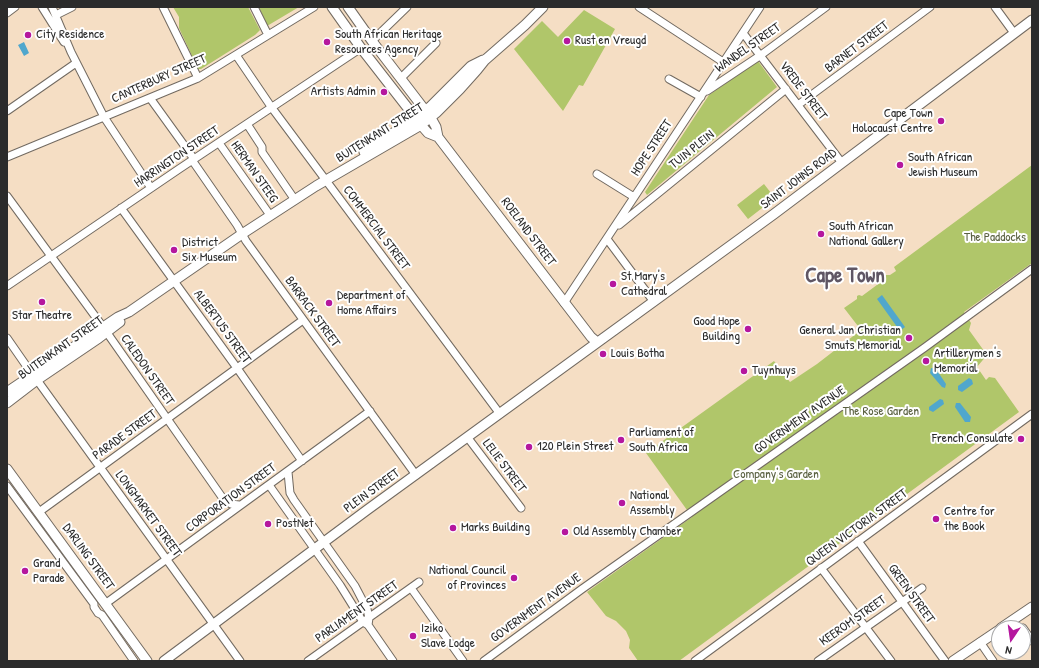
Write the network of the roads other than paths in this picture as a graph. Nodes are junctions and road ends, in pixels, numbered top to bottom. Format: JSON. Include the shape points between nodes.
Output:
{"nodes":[{"id":1,"x":15,"y":7,"type":"edge"},
{"id":2,"x":42,"y":7,"type":"edge"},
{"id":3,"x":52,"y":7,"type":"edge"},
{"id":4,"x":72,"y":7,"type":"edge"},
{"id":5,"x":163,"y":7,"type":"edge"},
{"id":6,"x":254,"y":7,"type":"edge"},
{"id":7,"x":314,"y":7,"type":"edge"},
{"id":8,"x":332,"y":7,"type":"edge"},
{"id":9,"x":348,"y":7,"type":"edge"},
{"id":10,"x":407,"y":7,"type":"edge"},
{"id":11,"x":543,"y":7,"type":"edge"},
{"id":12,"x":639,"y":7,"type":"edge"},
{"id":13,"x":760,"y":7,"type":"edge"},
{"id":14,"x":826,"y":7,"type":"edge"},
{"id":15,"x":930,"y":7,"type":"edge"},
{"id":16,"x":995,"y":7,"type":"edge"},
{"id":17,"x":7,"y":13,"type":"edge"},
{"id":18,"x":56,"y":15,"type":"junction"},
{"id":19,"x":1032,"y":20,"type":"edge"},
{"id":20,"x":743,"y":33,"type":"junction"},
{"id":21,"x":1014,"y":33,"type":"junction"},
{"id":22,"x":268,"y":35,"type":"junction"},
{"id":23,"x":372,"y":41,"type":"junction"},
{"id":24,"x":436,"y":43,"type":"dead end"},
{"id":25,"x":361,"y":48,"type":"junction"},
{"id":26,"x":71,"y":52,"type":"junction"},
{"id":27,"x":236,"y":55,"type":"junction"},
{"id":28,"x":761,"y":55,"type":"junction"},
{"id":29,"x":76,"y":62,"type":"junction"},
{"id":30,"x":723,"y":62,"type":"junction"},
{"id":31,"x":198,"y":78,"type":"junction"},
{"id":32,"x":401,"y":78,"type":"junction"},
{"id":33,"x":669,"y":79,"type":"dead end"},
{"id":34,"x":786,"y":89,"type":"junction"},
{"id":35,"x":702,"y":95,"type":"junction"},
{"id":36,"x":150,"y":98,"type":"junction"},
{"id":37,"x":798,"y":106,"type":"junction"},
{"id":38,"x":272,"y":108,"type":"junction"},
{"id":39,"x":7,"y":111,"type":"edge"},
{"id":40,"x":428,"y":114,"type":"junction"},
{"id":41,"x":104,"y":117,"type":"junction"},
{"id":42,"x":418,"y":122,"type":"junction"},
{"id":43,"x":247,"y":124,"type":"junction"},
{"id":44,"x":438,"y":137,"type":"junction"},
{"id":45,"x":219,"y":143,"type":"junction"},
{"id":46,"x":7,"y":158,"type":"edge"},
{"id":47,"x":193,"y":160,"type":"junction"},
{"id":48,"x":842,"y":163,"type":"junction"},
{"id":49,"x":597,"y":174,"type":"dead end"},
{"id":50,"x":325,"y":179,"type":"junction"},
{"id":51,"x":151,"y":188,"type":"junction"},
{"id":52,"x":7,"y":196,"type":"edge"},
{"id":53,"x":634,"y":197,"type":"junction"},
{"id":54,"x":295,"y":200,"type":"junction"},
{"id":55,"x":121,"y":208,"type":"junction"},
{"id":56,"x":270,"y":215,"type":"junction"},
{"id":57,"x":613,"y":230,"type":"junction"},
{"id":58,"x":242,"y":234,"type":"junction"},
{"id":59,"x":607,"y":239,"type":"junction"},
{"id":60,"x":51,"y":256,"type":"junction"},
{"id":61,"x":1032,"y":269,"type":"edge"},
{"id":62,"x":174,"y":281,"type":"junction"},
{"id":63,"x":7,"y":286,"type":"edge"},
{"id":64,"x":654,"y":302,"type":"junction"},
{"id":65,"x":564,"y":303,"type":"junction"},
{"id":66,"x":303,"y":320,"type":"junction"},
{"id":67,"x":104,"y":330,"type":"junction"},
{"id":68,"x":7,"y":338,"type":"edge"},
{"id":69,"x":597,"y":342,"type":"junction"},
{"id":70,"x":237,"y":368,"type":"junction"},
{"id":71,"x":35,"y":377,"type":"junction"},
{"id":72,"x":7,"y":392,"type":"edge"},
{"id":73,"x":7,"y":403,"type":"edge"},
{"id":74,"x":370,"y":411,"type":"junction"},
{"id":75,"x":500,"y":414,"type":"junction"},
{"id":76,"x":1032,"y":414,"type":"edge"},
{"id":77,"x":167,"y":419,"type":"junction"},
{"id":78,"x":468,"y":438,"type":"junction"},
{"id":79,"x":302,"y":461,"type":"junction"},
{"id":80,"x":99,"y":468,"type":"junction"},
{"id":81,"x":7,"y":469,"type":"edge"},
{"id":82,"x":288,"y":472,"type":"junction"},
{"id":83,"x":416,"y":475,"type":"junction"},
{"id":84,"x":269,"y":485,"type":"junction"},
{"id":85,"x":7,"y":486,"type":"edge"},
{"id":86,"x":224,"y":500,"type":"junction"},
{"id":87,"x":239,"y":506,"type":"junction"},
{"id":88,"x":521,"y":508,"type":"dead end"},
{"id":89,"x":39,"y":512,"type":"junction"},
{"id":90,"x":220,"y":520,"type":"junction"},
{"id":91,"x":858,"y":541,"type":"junction"},
{"id":92,"x":324,"y":542,"type":"junction"},
{"id":93,"x":315,"y":549,"type":"junction"},
{"id":94,"x":166,"y":559,"type":"junction"},
{"id":95,"x":822,"y":568,"type":"junction"},
{"id":96,"x":420,"y":582,"type":"dead end"},
{"id":97,"x":411,"y":588,"type":"junction"},
{"id":98,"x":922,"y":588,"type":"dead end"},
{"id":99,"x":902,"y":602,"type":"junction"},
{"id":100,"x":374,"y":603,"type":"dead end"},
{"id":101,"x":105,"y":604,"type":"junction"},
{"id":102,"x":1032,"y":607,"type":"edge"},
{"id":103,"x":367,"y":609,"type":"junction"},
{"id":104,"x":1016,"y":618,"type":"joint"},
{"id":105,"x":363,"y":620,"type":"junction"},
{"id":106,"x":1013,"y":620,"type":"edge"},
{"id":107,"x":214,"y":624,"type":"junction"},
{"id":108,"x":866,"y":628,"type":"junction"},
{"id":109,"x":991,"y":635,"type":"edge"},
{"id":110,"x":980,"y":642,"type":"junction"},
{"id":111,"x":146,"y":660,"type":"edge"},
{"id":112,"x":134,"y":661,"type":"edge"},
{"id":113,"x":164,"y":661,"type":"edge"},
{"id":114,"x":240,"y":661,"type":"edge"},
{"id":115,"x":308,"y":661,"type":"edge"},
{"id":116,"x":393,"y":661,"type":"edge"},
{"id":117,"x":463,"y":661,"type":"edge"},
{"id":118,"x":484,"y":661,"type":"edge"},
{"id":119,"x":695,"y":661,"type":"edge"},
{"id":120,"x":818,"y":661,"type":"edge"},
{"id":121,"x":890,"y":661,"type":"edge"},
{"id":122,"x":945,"y":661,"type":"edge"},
{"id":123,"x":953,"y":661,"type":"edge"},
{"id":124,"x":993,"y":661,"type":"edge"}],
"edges":[{"from":1,"to":17,"type":"street"},
{"from":2,"to":26,"type":"street"},
{"from":3,"to":18,"type":"street"},
{"from":4,"to":18,"type":"street"},
{"from":5,"to":31,"type":"street"},
{"from":6,"to":22,"type":"street"},
{"from":7,"to":22,"type":"street","name":"CANTERBURY STREET"},
{"from":8,"to":25,"type":"street","name":"ROELAND STREET"},
{"from":9,"to":23,"type":"street","name":"ROELAND STREET"},
{"from":10,"to":23,"type":"street"},
{"from":11,"to":40,"type":"street","name":"BUITENKANT STREET","via":[[485,60],[468,80]]},
{"from":12,"to":30,"type":"street"},
{"from":13,"to":20,"type":"street","name":"HOPE STREET"},
{"from":14,"to":28,"type":"street","name":"WANDEL STREET"},
{"from":15,"to":37,"type":"street","name":"BARNET STREET"},
{"from":16,"to":21,"type":"street"},
{"from":18,"to":26,"type":"street"},
{"from":19,"to":21,"type":"street","name":"SAINT JOHNS ROAD"},
{"from":20,"to":28,"type":"street","name":"VREDE STREET"},
{"from":20,"to":30,"type":"street","name":"HOPE STREET"},
{"from":21,"to":48,"type":"street","name":"SAINT JOHNS ROAD"},
{"from":22,"to":27,"type":"street","name":"CANTERBURY STREET"},
{"from":23,"to":32,"type":"street","name":"ROELAND STREET"},
{"from":24,"to":32,"type":"street"},
{"from":25,"to":38,"type":"street","name":"HARRINGTON STREET"},
{"from":25,"to":42,"type":"street","name":"ROELAND STREET"},
{"from":26,"to":29,"type":"street"},
{"from":27,"to":31,"type":"street","name":"CANTERBURY STREET"},
{"from":27,"to":38,"type":"street","name":"COMMERCIAL STREET"},
{"from":28,"to":34,"type":"street","name":"VREDE STREET"},
{"from":28,"to":35,"type":"street","name":"WANDEL STREET"},
{"from":29,"to":39,"type":"street"},
{"from":29,"to":41,"type":"street"},
{"from":30,"to":35,"type":"street","name":"HOPE STREET"},
{"from":31,"to":36,"type":"street","name":"CANTERBURY STREET"},
{"from":32,"to":40,"type":"street","name":"ROELAND STREET"},
{"from":33,"to":35,"type":"street"},
{"from":34,"to":37,"type":"street","name":"VREDE STREET"},
{"from":34,"to":57,"type":"street","name":"TUIN PLEIN"},
{"from":35,"to":53,"type":"street","name":"HOPE STREET"},
{"from":36,"to":41,"type":"street","name":"CANTERBURY STREET"},
{"from":36,"to":47,"type":"street","name":"BARRACK STREET"},
{"from":37,"to":48,"type":"street","name":"VREDE STREET"},
{"from":38,"to":43,"type":"street","name":"HARRINGTON STREET"},
{"from":38,"to":50,"type":"street","name":"COMMERCIAL STREET"},
{"from":40,"to":42,"type":"street","name":"BUITENKANT STREET"},
{"from":40,"to":44,"type":"street","name":"ROELAND STREET","via":[[436,127]]},
{"from":41,"to":46,"type":"street","name":"CANTERBURY STREET"},
{"from":41,"to":51,"type":"street"},
{"from":42,"to":44,"type":"street","name":"ROELAND STREET","via":[[428,133]]},
{"from":42,"to":50,"type":"street","name":"BUITENKANT STREET"},
{"from":43,"to":45,"type":"street","name":"HARRINGTON STREET"},
{"from":43,"to":54,"type":"street","via":[[262,147],[262,152]]},
{"from":44,"to":65,"type":"street","name":"ROELAND STREET"},
{"from":45,"to":47,"type":"street","name":"HARRINGTON STREET"},
{"from":45,"to":56,"type":"street","name":"HERMAN STEEG"},
{"from":47,"to":51,"type":"street","name":"HARRINGTON STREET"},
{"from":47,"to":58,"type":"street","name":"BARRACK STREET"},
{"from":48,"to":64,"type":"street","name":"SAINT JOHNS ROAD"},
{"from":49,"to":53,"type":"street"},
{"from":50,"to":54,"type":"street","name":"BUITENKANT STREET"},
{"from":50,"to":75,"type":"street","name":"COMMERCIAL STREET"},
{"from":51,"to":55,"type":"street","name":"HARRINGTON STREET"},
{"from":52,"to":60,"type":"street","name":"CALEDON STREET"},
{"from":53,"to":57,"type":"street","name":"HOPE STREET"},
{"from":54,"to":56,"type":"street","name":"BUITENKANT STREET"},
{"from":55,"to":60,"type":"street","name":"HARRINGTON STREET"},
{"from":55,"to":62,"type":"street","name":"ALBERTUS STREET"},
{"from":56,"to":58,"type":"street","name":"BUITENKANT STREET"},
{"from":57,"to":59,"type":"street","name":"HOPE STREET"},
{"from":58,"to":62,"type":"street","name":"BUITENKANT STREET"},
{"from":58,"to":66,"type":"street","name":"BARRACK STREET"},
{"from":59,"to":64,"type":"street"},
{"from":59,"to":65,"type":"street","name":"HOPE STREET"},
{"from":60,"to":63,"type":"street","name":"HARRINGTON STREET"},
{"from":60,"to":67,"type":"street","name":"CALEDON STREET"},
{"from":61,"to":118,"type":"street","name":"GOVERNMENT AVENUE"},
{"from":62,"to":67,"type":"street","name":"BUITENKANT STREET","via":[[118,317]]},
{"from":62,"to":70,"type":"street","name":"ALBERTUS STREET"},
{"from":64,"to":69,"type":"street","name":"SAINT JOHNS ROAD"},
{"from":65,"to":69,"type":"street","name":"ROELAND STREET"},
{"from":66,"to":70,"type":"street","name":"PARADE STREET"},
{"from":66,"to":74,"type":"street","name":"BARRACK STREET"},
{"from":67,"to":71,"type":"street","name":"BUITENKANT STREET"},
{"from":67,"to":77,"type":"street","name":"CALEDON STREET"},
{"from":68,"to":71,"type":"street","name":"LONGMARKET STREET"},
{"from":69,"to":75,"type":"street","name":"PLEIN STREET"},
{"from":70,"to":77,"type":"street","name":"PARADE STREET"},
{"from":70,"to":79,"type":"street","name":"ALBERTUS STREET"},
{"from":71,"to":72,"type":"street","name":"BUITENKANT STREET"},
{"from":71,"to":73,"type":"street","name":"BUITENKANT STREET"},
{"from":71,"to":80,"type":"street","name":"LONGMARKET STREET"},
{"from":74,"to":79,"type":"street","name":"CORPORATION STREET"},
{"from":74,"to":83,"type":"street","name":"BARRACK STREET"},
{"from":75,"to":78,"type":"street","name":"PLEIN STREET"},
{"from":76,"to":91,"type":"street","name":"QUEEN VICTORIA STREET"},
{"from":77,"to":80,"type":"street","name":"PARADE STREET"},
{"from":77,"to":86,"type":"street","name":"CALEDON STREET"},
{"from":78,"to":83,"type":"street","name":"PLEIN STREET"},
{"from":78,"to":88,"type":"street","name":"LELIE STREET"},
{"from":79,"to":82,"type":"street","name":"CORPORATION STREET"},
{"from":80,"to":89,"type":"street","name":"PARADE STREET"},
{"from":80,"to":94,"type":"street","name":"LONGMARKET STREET"},
{"from":81,"to":89,"type":"street","name":"DARLING STREET"},
{"from":82,"to":84,"type":"street","name":"CORPORATION STREET"},
{"from":82,"to":92,"type":"street","via":[[290,493]]},
{"from":83,"to":92,"type":"street","name":"PLEIN STREET"},
{"from":84,"to":87,"type":"street","name":"CORPORATION STREET"},
{"from":84,"to":93,"type":"street"},
{"from":85,"to":112,"type":"street"},
{"from":86,"to":87,"type":"street"},
{"from":86,"to":90,"type":"street"},
{"from":87,"to":90,"type":"street","name":"CORPORATION STREET"},
{"from":89,"to":101,"type":"street","name":"DARLING STREET"},
{"from":90,"to":94,"type":"street","name":"CORPORATION STREET"},
{"from":91,"to":95,"type":"street","name":"QUEEN VICTORIA STREET"},
{"from":91,"to":99,"type":"street","name":"GREEN STREET"},
{"from":92,"to":93,"type":"street","name":"PLEIN STREET"},
{"from":92,"to":103,"type":"street","via":[[355,586]]},
{"from":93,"to":105,"type":"street"},
{"from":93,"to":107,"type":"street","name":"PLEIN STREET"},
{"from":94,"to":101,"type":"street","name":"CORPORATION STREET"},
{"from":94,"to":107,"type":"street","name":"LONGMARKET STREET"},
{"from":95,"to":108,"type":"street"},
{"from":95,"to":119,"type":"street","name":"QUEEN VICTORIA STREET"},
{"from":96,"to":97,"type":"street","name":"PARLIAMENT STREET"},
{"from":97,"to":105,"type":"street","name":"PARLIAMENT STREET"},
{"from":97,"to":117,"type":"street"},
{"from":98,"to":99,"type":"street","name":"KEEROM STREET"},
{"from":99,"to":108,"type":"street","name":"KEEROM STREET"},
{"from":99,"to":122,"type":"street","name":"GREEN STREET"},
{"from":100,"to":103,"type":"street"},
{"from":101,"to":111,"type":"street","name":"DARLING STREET"},
{"from":102,"to":104,"type":"street"},
{"from":103,"to":105,"type":"street"},
{"from":104,"to":106,"type":"street"},
{"from":105,"to":115,"type":"street","name":"PARLIAMENT STREET"},
{"from":105,"to":116,"type":"street"},
{"from":107,"to":113,"type":"street","name":"PLEIN STREET"},
{"from":107,"to":114,"type":"street","name":"LONGMARKET STREET"},
{"from":108,"to":120,"type":"street","name":"KEEROM STREET"},
{"from":108,"to":121,"type":"street"},
{"from":109,"to":110,"type":"street"},
{"from":110,"to":123,"type":"street"},
{"from":110,"to":124,"type":"street"}]}
